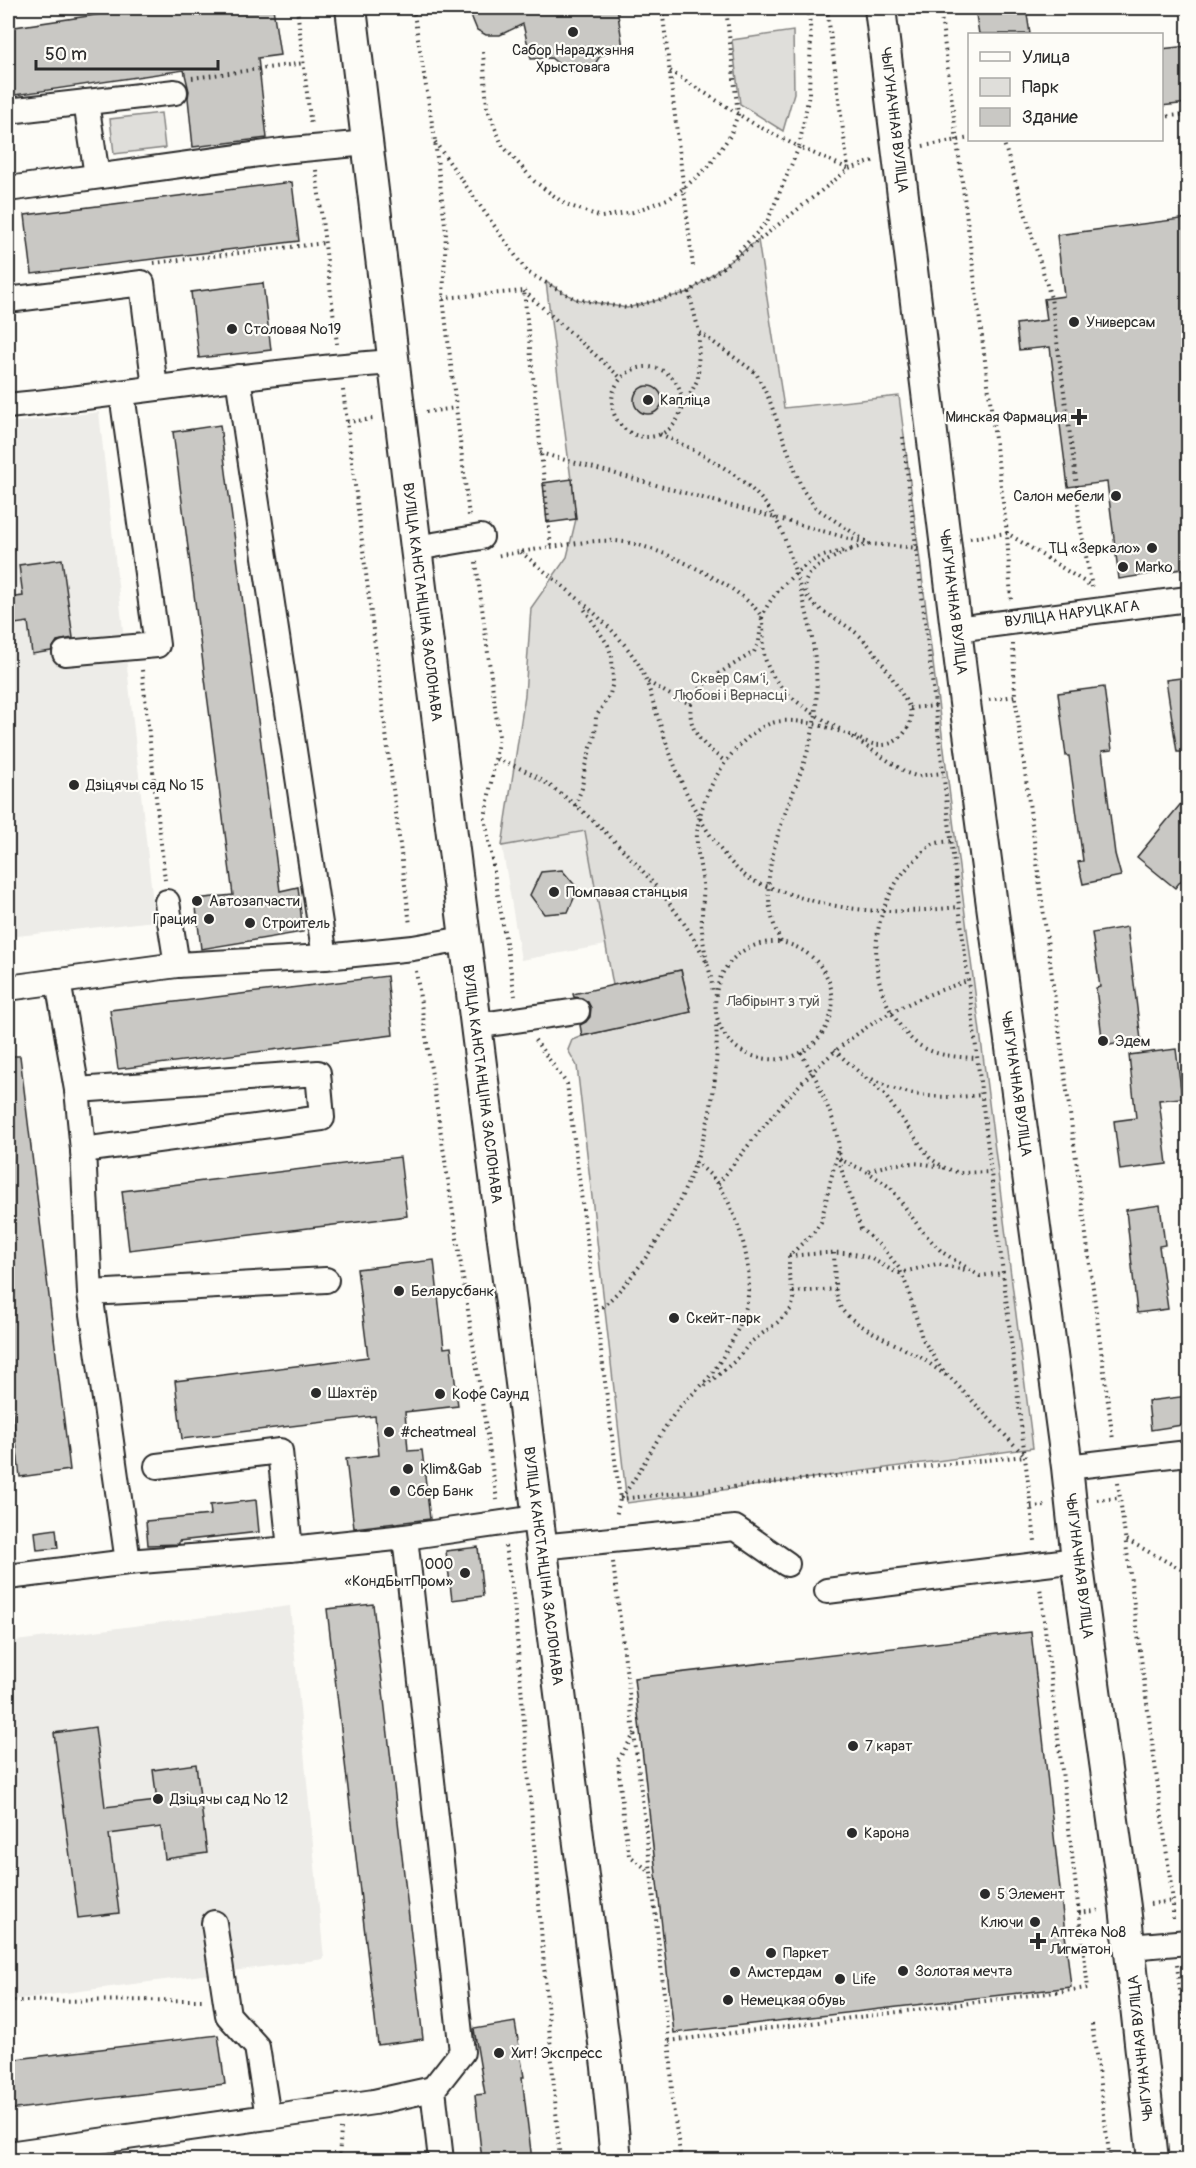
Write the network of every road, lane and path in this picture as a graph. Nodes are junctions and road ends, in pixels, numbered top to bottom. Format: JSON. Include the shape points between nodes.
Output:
{"nodes":[{"id":1,"x":297,"y":8,"type":"edge"},
{"id":2,"x":351,"y":8,"type":"edge"},
{"id":3,"x":413,"y":8,"type":"edge"},
{"id":4,"x":662,"y":8,"type":"edge"},
{"id":5,"x":726,"y":8,"type":"edge"},
{"id":6,"x":808,"y":8,"type":"edge"},
{"id":7,"x":828,"y":8,"type":"edge"},
{"id":8,"x":880,"y":8,"type":"edge"},
{"id":9,"x":940,"y":8,"type":"edge"},
{"id":10,"x":483,"y":52,"type":"dead end"},
{"id":11,"x":670,"y":72,"type":"junction"},
{"id":12,"x":175,"y":92,"type":"dead end"},
{"id":13,"x":86,"y":102,"type":"junction"},
{"id":14,"x":8,"y":111,"type":"edge"},
{"id":15,"x":738,"y":114,"type":"junction"},
{"id":16,"x":1188,"y":114,"type":"edge"},
{"id":17,"x":1163,"y":117,"type":"edge"},
{"id":18,"x":968,"y":138,"type":"edge"},
{"id":19,"x":958,"y":139,"type":"junction"},
{"id":20,"x":435,"y":141,"type":"junction"},
{"id":21,"x":1003,"y":141,"type":"edge"},
{"id":22,"x":367,"y":143,"type":"junction"},
{"id":23,"x":799,"y":147,"type":"junction"},
{"id":24,"x":314,"y":148,"type":"junction"},
{"id":25,"x":870,"y":162,"type":"dead end"},
{"id":26,"x":849,"y":169,"type":"junction"},
{"id":27,"x":871,"y":173,"type":"dead end"},
{"id":28,"x":96,"y":176,"type":"junction"},
{"id":29,"x":684,"y":188,"type":"junction"},
{"id":30,"x":8,"y":189,"type":"edge"},
{"id":31,"x":325,"y":243,"type":"junction"},
{"id":32,"x":151,"y":263,"type":"dead end"},
{"id":33,"x":693,"y":266,"type":"dead end"},
{"id":34,"x":725,"y":266,"type":"junction"},
{"id":35,"x":524,"y":291,"type":"junction"},
{"id":36,"x":689,"y":291,"type":"junction"},
{"id":37,"x":443,"y":298,"type":"junction"},
{"id":38,"x":8,"y":300,"type":"edge"},
{"id":39,"x":699,"y":332,"type":"junction"},
{"id":40,"x":393,"y":362,"type":"junction"},
{"id":41,"x":340,"y":366,"type":"junction"},
{"id":42,"x":238,"y":377,"type":"junction"},
{"id":43,"x":621,"y":378,"type":"junction"},
{"id":44,"x":155,"y":388,"type":"junction"},
{"id":45,"x":122,"y":394,"type":"junction"},
{"id":46,"x":8,"y":406,"type":"edge"},
{"id":47,"x":678,"y":418,"type":"junction"},
{"id":48,"x":902,"y":431,"type":"dead end"},
{"id":49,"x":660,"y":434,"type":"junction"},
{"id":50,"x":540,"y":453,"type":"junction"},
{"id":51,"x":776,"y":518,"type":"junction"},
{"id":52,"x":1007,"y":533,"type":"junction"},
{"id":53,"x":945,"y":541,"type":"junction"},
{"id":54,"x":870,"y":544,"type":"junction"},
{"id":55,"x":476,"y":545,"type":"junction"},
{"id":56,"x":551,"y":547,"type":"junction"},
{"id":57,"x":416,"y":548,"type":"junction"},
{"id":58,"x":853,"y":549,"type":"junction"},
{"id":59,"x":916,"y":549,"type":"junction"},
{"id":60,"x":521,"y":552,"type":"junction"},
{"id":61,"x":796,"y":574,"type":"junction"},
{"id":62,"x":1188,"y":599,"type":"edge"},
{"id":63,"x":580,"y":601,"type":"junction"},
{"id":64,"x":762,"y":620,"type":"junction"},
{"id":65,"x":1012,"y":622,"type":"junction"},
{"id":66,"x":956,"y":629,"type":"junction"},
{"id":67,"x":140,"y":647,"type":"junction"},
{"id":68,"x":65,"y":653,"type":"dead end"},
{"id":69,"x":647,"y":680,"type":"junction"},
{"id":70,"x":691,"y":704,"type":"junction"},
{"id":71,"x":935,"y":706,"type":"junction"},
{"id":72,"x":910,"y":708,"type":"junction"},
{"id":73,"x":814,"y":713,"type":"junction"},
{"id":74,"x":813,"y":725,"type":"junction"},
{"id":75,"x":847,"y":734,"type":"junction"},
{"id":76,"x":497,"y":759,"type":"junction"},
{"id":77,"x":726,"y":762,"type":"junction"},
{"id":78,"x":943,"y":773,"type":"junction"},
{"id":79,"x":575,"y":806,"type":"junction"},
{"id":80,"x":699,"y":816,"type":"junction"},
{"id":81,"x":951,"y":841,"type":"junction"},
{"id":82,"x":768,"y":886,"type":"junction"},
{"id":83,"x":167,"y":902,"type":"joint"},
{"id":84,"x":959,"y":906,"type":"junction"},
{"id":85,"x":882,"y":912,"type":"junction"},
{"id":86,"x":464,"y":939,"type":"junction"},
{"id":87,"x":781,"y":942,"type":"junction"},
{"id":88,"x":413,"y":948,"type":"junction"},
{"id":89,"x":325,"y":957,"type":"junction"},
{"id":90,"x":177,"y":965,"type":"junction"},
{"id":91,"x":710,"y":972,"type":"junction"},
{"id":92,"x":58,"y":981,"type":"junction"},
{"id":93,"x":968,"y":981,"type":"junction"},
{"id":94,"x":8,"y":988,"type":"edge"},
{"id":95,"x":715,"y":1003,"type":"junction"},
{"id":96,"x":577,"y":1011,"type":"dead end"},
{"id":97,"x":891,"y":1012,"type":"junction"},
{"id":98,"x":519,"y":1018,"type":"junction"},
{"id":99,"x":475,"y":1026,"type":"junction"},
{"id":100,"x":834,"y":1050,"type":"junction"},
{"id":101,"x":801,"y":1053,"type":"junction"},
{"id":102,"x":977,"y":1058,"type":"junction"},
{"id":103,"x":812,"y":1071,"type":"junction"},
{"id":104,"x":863,"y":1074,"type":"junction"},
{"id":105,"x":77,"y":1090,"type":"junction"},
{"id":106,"x":982,"y":1095,"type":"junction"},
{"id":107,"x":839,"y":1146,"type":"junction"},
{"id":108,"x":84,"y":1150,"type":"junction"},
{"id":109,"x":839,"y":1159,"type":"junction"},
{"id":110,"x":695,"y":1162,"type":"junction"},
{"id":111,"x":953,"y":1171,"type":"junction"},
{"id":112,"x":868,"y":1172,"type":"junction"},
{"id":113,"x":991,"y":1172,"type":"junction"},
{"id":114,"x":718,"y":1184,"type":"junction"},
{"id":115,"x":834,"y":1253,"type":"junction"},
{"id":116,"x":789,"y":1256,"type":"junction"},
{"id":117,"x":1003,"y":1273,"type":"junction"},
{"id":118,"x":901,"y":1274,"type":"junction"},
{"id":119,"x":980,"y":1276,"type":"junction"},
{"id":120,"x":326,"y":1280,"type":"dead end"},
{"id":121,"x":836,"y":1288,"type":"junction"},
{"id":122,"x":793,"y":1292,"type":"junction"},
{"id":123,"x":90,"y":1293,"type":"junction"},
{"id":124,"x":597,"y":1311,"type":"junction"},
{"id":125,"x":952,"y":1380,"type":"junction"},
{"id":126,"x":694,"y":1393,"type":"junction"},
{"id":127,"x":1188,"y":1453,"type":"edge"},
{"id":128,"x":1025,"y":1456,"type":"junction"},
{"id":129,"x":1115,"y":1462,"type":"junction"},
{"id":130,"x":157,"y":1466,"type":"dead end"},
{"id":131,"x":1067,"y":1467,"type":"junction"},
{"id":132,"x":620,"y":1498,"type":"junction"},
{"id":133,"x":537,"y":1518,"type":"junction"},
{"id":134,"x":501,"y":1522,"type":"junction"},
{"id":135,"x":405,"y":1537,"type":"junction"},
{"id":136,"x":611,"y":1540,"type":"junction"},
{"id":137,"x":1126,"y":1540,"type":"junction"},
{"id":138,"x":540,"y":1547,"type":"junction"},
{"id":139,"x":290,"y":1549,"type":"junction"},
{"id":140,"x":1077,"y":1560,"type":"junction"},
{"id":141,"x":128,"y":1562,"type":"junction"},
{"id":142,"x":787,"y":1564,"type":"dead end"},
{"id":143,"x":1038,"y":1564,"type":"junction"},
{"id":144,"x":1188,"y":1573,"type":"edge"},
{"id":145,"x":8,"y":1577,"type":"edge"},
{"id":146,"x":827,"y":1591,"type":"dead end"},
{"id":147,"x":635,"y":1733,"type":"junction"},
{"id":148,"x":651,"y":1872,"type":"junction"},
{"id":149,"x":214,"y":1923,"type":"dead end"},
{"id":150,"x":1181,"y":1943,"type":"edge"},
{"id":151,"x":1130,"y":1947,"type":"junction"},
{"id":152,"x":225,"y":2000,"type":"junction"},
{"id":153,"x":8,"y":2001,"type":"edge"},
{"id":154,"x":1092,"y":2024,"type":"dead end"},
{"id":155,"x":669,"y":2041,"type":"junction"},
{"id":156,"x":1188,"y":2057,"type":"edge"},
{"id":157,"x":433,"y":2089,"type":"junction"},
{"id":158,"x":340,"y":2107,"type":"junction"},
{"id":159,"x":268,"y":2117,"type":"junction"},
{"id":160,"x":8,"y":2154,"type":"edge"},
{"id":161,"x":339,"y":2160,"type":"edge"},
{"id":162,"x":441,"y":2160,"type":"edge"},
{"id":163,"x":560,"y":2160,"type":"edge"},
{"id":164,"x":616,"y":2160,"type":"edge"},
{"id":165,"x":681,"y":2160,"type":"edge"},
{"id":166,"x":1110,"y":2160,"type":"edge"},
{"id":167,"x":1153,"y":2160,"type":"edge"}],
"edges":[{"from":1,"to":24,"type":"path"},
{"from":2,"to":22,"type":"main road","name":"ВУЛІЦА КАНСТАНЦІНА ЗАСЛОНАВА"},
{"from":3,"to":20,"type":"path"},
{"from":4,"to":11,"type":"path"},
{"from":5,"to":15,"type":"path"},
{"from":6,"to":23,"type":"path","via":[[809,94]]},
{"from":7,"to":26,"type":"path"},
{"from":8,"to":53,"type":"main road","name":"ЧЫГУНАЧНАЯ ВУЛІЦА"},
{"from":9,"to":19,"type":"path"},
{"from":10,"to":29,"type":"path","via":[[487,107],[502,145],[534,181],[565,204],[602,217],[633,212],[670,198]]},
{"from":11,"to":15,"type":"path"},
{"from":11,"to":29,"type":"path"},
{"from":12,"to":13,"type":"street"},
{"from":13,"to":14,"type":"street"},
{"from":13,"to":28,"type":"street"},
{"from":15,"to":23,"type":"path"},
{"from":15,"to":29,"type":"path","via":[[730,136],[709,166]]},
{"from":16,"to":17,"type":"path"},
{"from":18,"to":19,"type":"path"},
{"from":19,"to":52,"type":"path"},
{"from":20,"to":36,"type":"path","via":[[527,272],[575,299],[627,308]]},
{"from":20,"to":37,"type":"path","via":[[446,233]]},
{"from":21,"to":52,"type":"path","via":[[1051,298],[1079,520],[1094,588]]},
{"from":22,"to":24,"type":"street"},
{"from":22,"to":40,"type":"main road","name":"ВУЛІЦА КАНСТАНЦІНА ЗАСЛОНАВА"},
{"from":23,"to":26,"type":"path"},
{"from":23,"to":34,"type":"path","via":[[766,222]]},
{"from":24,"to":28,"type":"street"},
{"from":24,"to":31,"type":"path"},
{"from":25,"to":27,"type":"path"},
{"from":26,"to":34,"type":"path"},
{"from":28,"to":30,"type":"street"},
{"from":29,"to":33,"type":"path"},
{"from":31,"to":32,"type":"path"},
{"from":31,"to":41,"type":"path"},
{"from":34,"to":36,"type":"path"},
{"from":35,"to":37,"type":"path"},
{"from":35,"to":43,"type":"path"},
{"from":35,"to":50,"type":"path"},
{"from":36,"to":39,"type":"path"},
{"from":37,"to":55,"type":"path"},
{"from":38,"to":44,"type":"street","via":[[142,283]]},
{"from":39,"to":47,"type":"path","via":[[698,379]]},
{"from":39,"to":54,"type":"path","via":[[756,374],[802,489],[816,508]]},
{"from":40,"to":41,"type":"street"},
{"from":40,"to":57,"type":"main road","name":"ВУЛІЦА КАНСТАНЦІНА ЗАСЛОНАВА"},
{"from":41,"to":42,"type":"street"},
{"from":41,"to":88,"type":"path"},
{"from":42,"to":44,"type":"street"},
{"from":42,"to":89,"type":"street"},
{"from":43,"to":47,"type":"path","via":[[636,368],[648,366],[669,375],[681,395]]},
{"from":43,"to":49,"type":"path","via":[[611,402],[619,424],[638,436]]},
{"from":44,"to":45,"type":"street"},
{"from":45,"to":46,"type":"street"},
{"from":45,"to":67,"type":"street","via":[[157,645]]},
{"from":47,"to":49,"type":"path"},
{"from":48,"to":59,"type":"path"},
{"from":49,"to":51,"type":"path","via":[[724,468],[755,493]]},
{"from":50,"to":51,"type":"path"},
{"from":50,"to":56,"type":"path"},
{"from":51,"to":54,"type":"path"},
{"from":51,"to":61,"type":"path"},
{"from":52,"to":53,"type":"path"},
{"from":52,"to":65,"type":"path"},
{"from":53,"to":59,"type":"path"},
{"from":53,"to":66,"type":"main road","name":"ЧЫГУНАЧНАЯ ВУЛІЦА"},
{"from":54,"to":58,"type":"path"},
{"from":54,"to":59,"type":"path"},
{"from":55,"to":57,"type":"street"},
{"from":55,"to":60,"type":"path"},
{"from":55,"to":76,"type":"path","via":[[499,737]]},
{"from":56,"to":60,"type":"path"},
{"from":56,"to":64,"type":"path","via":[[603,541],[638,545],[711,575],[749,603]]},
{"from":57,"to":86,"type":"main road","name":"ВУЛІЦА КАНСТАНЦІНА ЗАСЛОНАВА"},
{"from":58,"to":61,"type":"path","via":[[814,560]]},
{"from":58,"to":72,"type":"path","via":[[810,572],[807,595],[863,639]]},
{"from":59,"to":71,"type":"path"},
{"from":60,"to":63,"type":"path"},
{"from":61,"to":64,"type":"path","via":[[772,598]]},
{"from":61,"to":73,"type":"path","via":[[815,647]]},
{"from":62,"to":65,"type":"street","name":"ВУЛІЦА НАРУЦКАГА"},
{"from":63,"to":69,"type":"path","via":[[625,646]]},
{"from":63,"to":79,"type":"path","via":[[608,645],[614,682],[596,717],[595,735]]},
{"from":64,"to":70,"type":"path","via":[[754,652],[708,680]]},
{"from":64,"to":73,"type":"path","via":[[769,670],[792,698]]},
{"from":65,"to":66,"type":"street","name":"ВУЛІЦА НАРУЦКАГА"},
{"from":65,"to":129,"type":"path","via":[[1015,696]]},
{"from":66,"to":131,"type":"main road","name":"ЧЫГУНАЧНАЯ ВУЛІЦА"},
{"from":67,"to":68,"type":"street"},
{"from":67,"to":83,"type":"path"},
{"from":69,"to":70,"type":"path"},
{"from":69,"to":80,"type":"path","via":[[663,734]]},
{"from":70,"to":77,"type":"path","via":[[698,740]]},
{"from":71,"to":72,"type":"path"},
{"from":71,"to":78,"type":"path"},
{"from":72,"to":75,"type":"path","via":[[912,718],[906,732],[886,744]]},
{"from":73,"to":74,"type":"path"},
{"from":73,"to":75,"type":"path"},
{"from":74,"to":75,"type":"path"},
{"from":74,"to":77,"type":"path","via":[[787,720],[769,724],[756,731]]},
{"from":74,"to":82,"type":"path","via":[[782,817]]},
{"from":75,"to":78,"type":"path","via":[[907,773]]},
{"from":76,"to":79,"type":"path","via":[[539,778]]},
{"from":76,"to":98,"type":"path","via":[[485,818]]},
{"from":77,"to":80,"type":"path"},
{"from":78,"to":81,"type":"path"},
{"from":79,"to":91,"type":"path","via":[[643,871],[679,918]]},
{"from":80,"to":82,"type":"path","via":[[738,869],[751,880]]},
{"from":80,"to":91,"type":"path","via":[[702,938]]},
{"from":81,"to":84,"type":"path"},
{"from":81,"to":85,"type":"path","via":[[933,844],[913,861],[895,884]]},
{"from":82,"to":85,"type":"path","via":[[826,904]]},
{"from":82,"to":87,"type":"path","via":[[773,924]]},
{"from":83,"to":90,"type":"street"},
{"from":84,"to":85,"type":"path"},
{"from":84,"to":93,"type":"path"},
{"from":85,"to":97,"type":"path","via":[[876,950],[881,987]]},
{"from":86,"to":88,"type":"street"},
{"from":86,"to":99,"type":"main road","name":"ВУЛІЦА КАНСТАНЦІНА ЗАСЛОНАВА"},
{"from":87,"to":95,"type":"path","via":[[750,946],[731,959],[719,979]]},
{"from":87,"to":101,"type":"path","via":[[810,954],[821,965],[831,986],[832,1010],[827,1025]]},
{"from":88,"to":89,"type":"street"},
{"from":88,"to":134,"type":"path"},
{"from":89,"to":90,"type":"street"},
{"from":90,"to":92,"type":"street"},
{"from":91,"to":95,"type":"path"},
{"from":92,"to":94,"type":"street"},
{"from":92,"to":105,"type":"street"},
{"from":93,"to":97,"type":"path"},
{"from":93,"to":102,"type":"path"},
{"from":95,"to":101,"type":"path","via":[[723,1031],[744,1052],[772,1059]]},
{"from":95,"to":110,"type":"path","via":[[716,1077]]},
{"from":96,"to":98,"type":"street"},
{"from":97,"to":100,"type":"path"},
{"from":97,"to":102,"type":"path","via":[[921,1046],[951,1057]]},
{"from":98,"to":99,"type":"street"},
{"from":98,"to":124,"type":"path","via":[[567,1084]]},
{"from":99,"to":133,"type":"main road","name":"ВУЛІЦА КАНСТАНЦІНА ЗАСЛОНАВА"},
{"from":100,"to":103,"type":"path"},
{"from":100,"to":104,"type":"path"},
{"from":101,"to":103,"type":"path"},
{"from":102,"to":106,"type":"path"},
{"from":103,"to":107,"type":"path","via":[[833,1120]]},
{"from":103,"to":114,"type":"path"},
{"from":104,"to":106,"type":"path","via":[[907,1093],[936,1098]]},
{"from":104,"to":111,"type":"path","via":[[896,1108],[930,1158]]},
{"from":105,"to":108,"type":"street"},
{"from":105,"to":108,"type":"street","via":[[318,1074],[322,1118]]},
{"from":106,"to":113,"type":"path"},
{"from":107,"to":109,"type":"path"},
{"from":107,"to":116,"type":"path","via":[[821,1222]]},
{"from":108,"to":123,"type":"street"},
{"from":109,"to":112,"type":"path"},
{"from":109,"to":118,"type":"path","via":[[861,1229],[890,1256]]},
{"from":110,"to":114,"type":"path"},
{"from":110,"to":124,"type":"path","via":[[690,1182],[669,1222],[624,1286]]},
{"from":111,"to":112,"type":"path","via":[[909,1163],[890,1164]]},
{"from":111,"to":113,"type":"path"},
{"from":112,"to":119,"type":"path","via":[[891,1188],[942,1252]]},
{"from":113,"to":117,"type":"path"},
{"from":114,"to":126,"type":"path","via":[[739,1232],[747,1265],[748,1295],[741,1321],[715,1370]]},
{"from":115,"to":116,"type":"path"},
{"from":115,"to":118,"type":"path","via":[[864,1257]]},
{"from":115,"to":121,"type":"path"},
{"from":116,"to":122,"type":"path"},
{"from":117,"to":119,"type":"path"},
{"from":117,"to":128,"type":"path"},
{"from":118,"to":119,"type":"path","via":[[937,1264]]},
{"from":118,"to":125,"type":"path","via":[[922,1338]]},
{"from":120,"to":123,"type":"street"},
{"from":121,"to":122,"type":"path"},
{"from":121,"to":125,"type":"path","via":[[841,1308],[851,1319]]},
{"from":122,"to":126,"type":"path","via":[[793,1304],[787,1314]]},
{"from":123,"to":141,"type":"street"},
{"from":124,"to":132,"type":"path"},
{"from":125,"to":128,"type":"path"},
{"from":126,"to":132,"type":"path","via":[[676,1412],[634,1482]]},
{"from":127,"to":129,"type":"street"},
{"from":128,"to":132,"type":"path"},
{"from":128,"to":143,"type":"path"},
{"from":129,"to":131,"type":"street"},
{"from":129,"to":137,"type":"path"},
{"from":130,"to":139,"type":"street","via":[[280,1450]]},
{"from":131,"to":140,"type":"main road","name":"ЧЫГУНАЧНАЯ ВУЛІЦА"},
{"from":132,"to":136,"type":"path"},
{"from":133,"to":134,"type":"street"},
{"from":133,"to":138,"type":"main road","name":"ВУЛІЦА КАНСТАНЦІНА ЗАСЛОНАВА"},
{"from":134,"to":135,"type":"street"},
{"from":134,"to":163,"type":"path","via":[[514,1601]]},
{"from":135,"to":139,"type":"street"},
{"from":135,"to":157,"type":"street","via":[[462,2052]]},
{"from":136,"to":138,"type":"street"},
{"from":136,"to":142,"type":"street","via":[[735,1528]]},
{"from":136,"to":147,"type":"path"},
{"from":137,"to":144,"type":"path"},
{"from":137,"to":150,"type":"path"},
{"from":138,"to":164,"type":"main road","name":"ВУЛІЦА КАНСТАНЦІНА ЗАСЛОНАВА"},
{"from":139,"to":141,"type":"street"},
{"from":140,"to":143,"type":"street"},
{"from":140,"to":151,"type":"main road","name":"ЧЫГУНАЧНАЯ ВУЛІЦА"},
{"from":141,"to":145,"type":"street"},
{"from":143,"to":146,"type":"street"},
{"from":143,"to":155,"type":"path","via":[[1088,1988]]},
{"from":147,"to":148,"type":"path"},
{"from":147,"to":148,"type":"path","via":[[618,1760],[623,1815],[629,1855]]},
{"from":148,"to":155,"type":"path"},
{"from":149,"to":152,"type":"street"},
{"from":150,"to":151,"type":"street"},
{"from":150,"to":156,"type":"path"},
{"from":151,"to":167,"type":"main road","name":"ЧЫГУНАЧНАЯ ВУЛІЦА"},
{"from":152,"to":153,"type":"path"},
{"from":152,"to":159,"type":"street","via":[[228,2016],[257,2047]]},
{"from":154,"to":166,"type":"path"},
{"from":155,"to":165,"type":"path"},
{"from":157,"to":158,"type":"street"},
{"from":157,"to":162,"type":"street"},
{"from":158,"to":159,"type":"street"},
{"from":158,"to":161,"type":"path"},
{"from":159,"to":160,"type":"street"}]}
